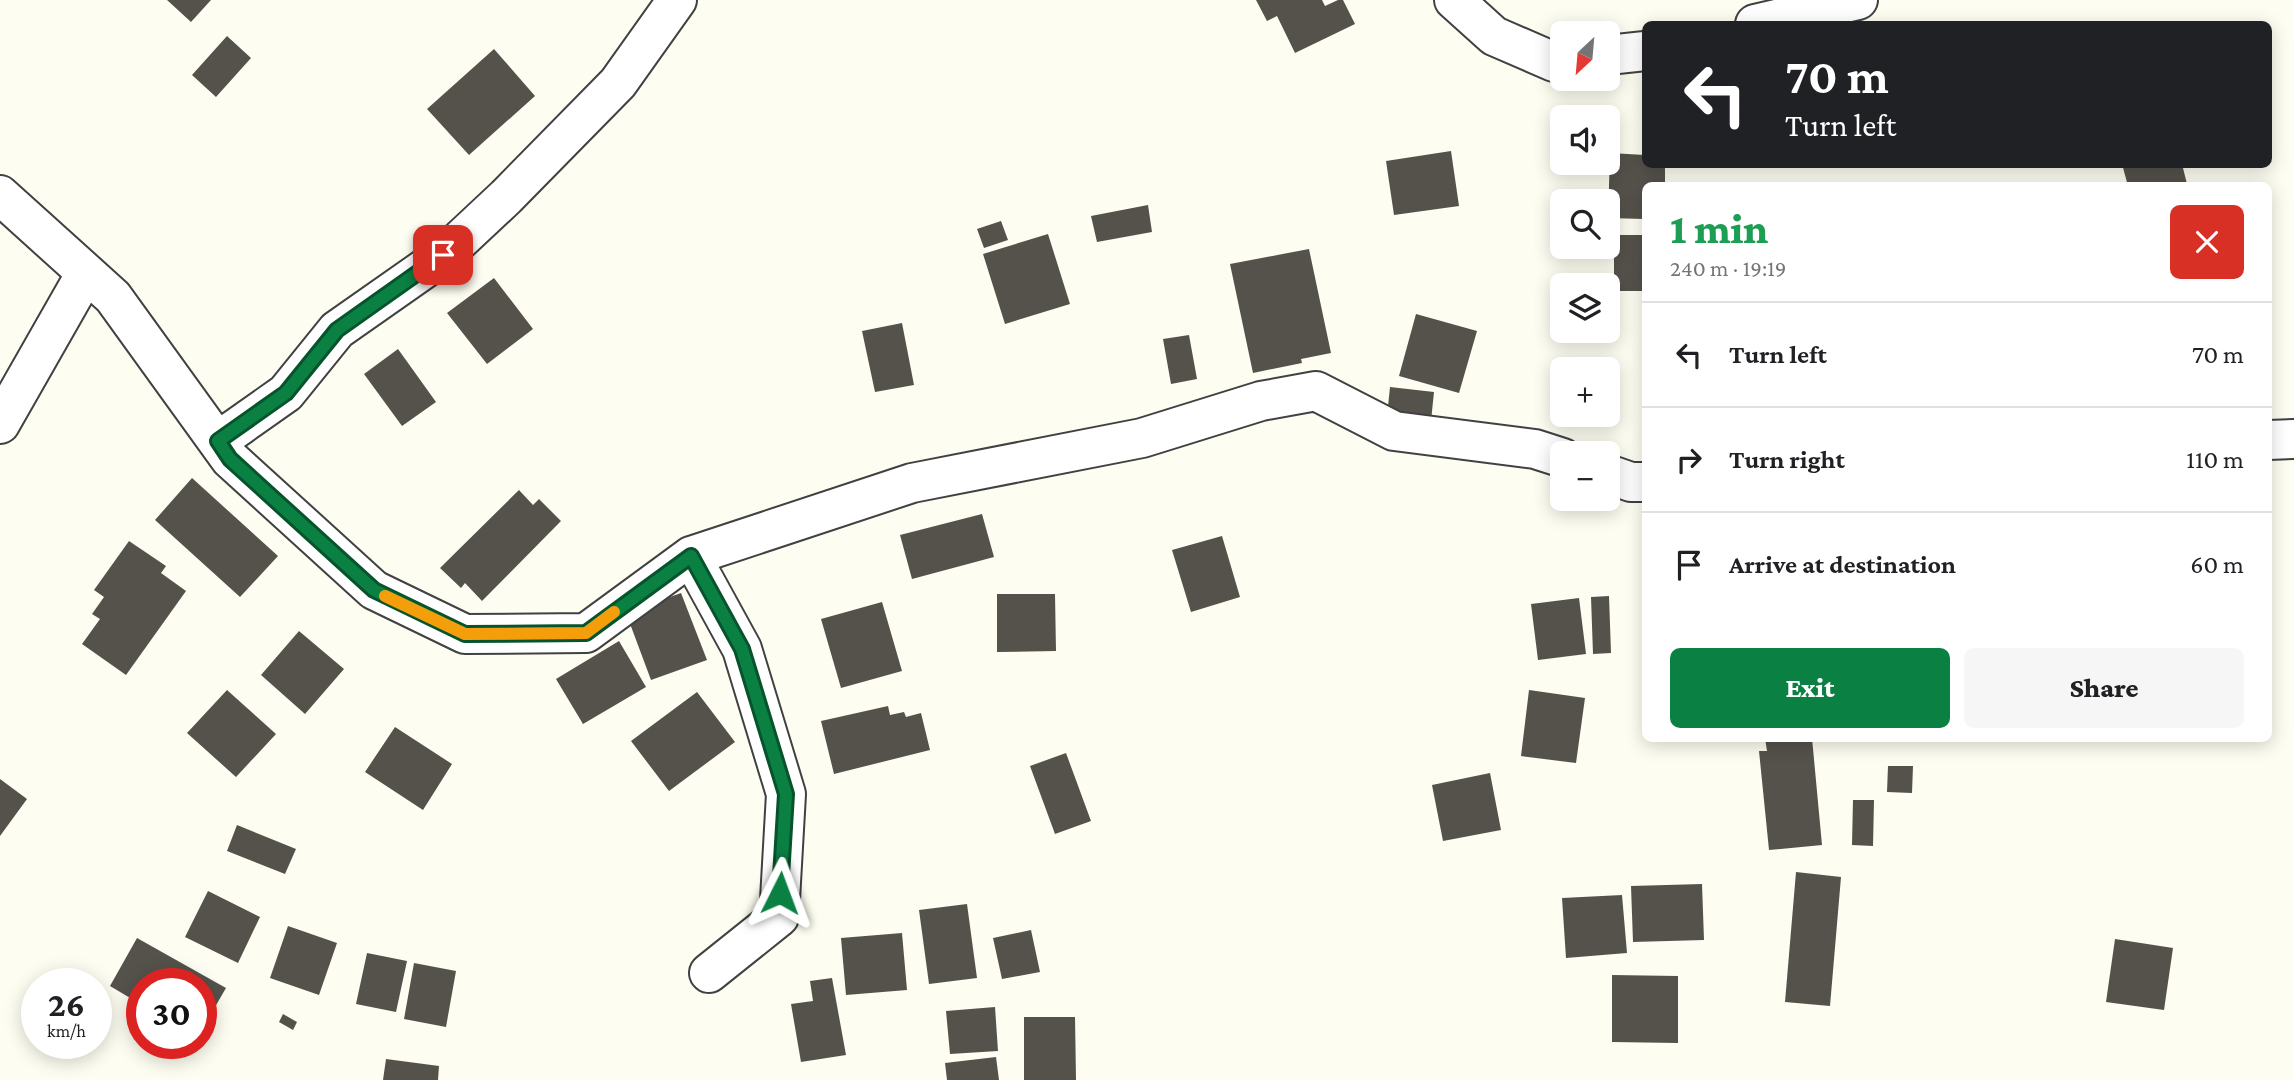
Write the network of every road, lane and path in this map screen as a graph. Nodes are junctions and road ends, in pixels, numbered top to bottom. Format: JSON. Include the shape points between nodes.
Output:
{"nodes":[{"id":1,"x":677,"y":0,"type":"edge"},
{"id":2,"x":1454,"y":0,"type":"edge"},
{"id":3,"x":1858,"y":0,"type":"edge"},
{"id":4,"x":1768,"y":21,"type":"edge"},
{"id":5,"x":1642,"y":51,"type":"edge"},
{"id":6,"x":1620,"y":54,"type":"edge"},
{"id":7,"x":1550,"y":60,"type":"edge"},
{"id":8,"x":0,"y":195,"type":"edge"},
{"id":9,"x":86,"y":273,"type":"junction"},
{"id":10,"x":0,"y":424,"type":"edge"},
{"id":11,"x":2294,"y":439,"type":"edge"},
{"id":12,"x":2272,"y":440,"type":"edge"},
{"id":13,"x":218,"y":441,"type":"junction"},
{"id":14,"x":1550,"y":454,"type":"edge"},
{"id":15,"x":1620,"y":478,"type":"edge"},
{"id":16,"x":1642,"y":482,"type":"edge"},
{"id":17,"x":691,"y":556,"type":"junction"},
{"id":18,"x":709,"y":973,"type":"dead end"}],
"edges":[{"from":1,"to":13,"type":"street","via":[[618,83],[506,197],[443,255],[337,330],[286,393]]},
{"from":2,"to":7,"type":"street","via":[[1494,36]]},
{"from":3,"to":4,"type":"street"},
{"from":5,"to":6,"type":"street"},
{"from":8,"to":9,"type":"street"},
{"from":9,"to":10,"type":"street"},
{"from":9,"to":13,"type":"street","via":[[113,297]]},
{"from":11,"to":12,"type":"street"},
{"from":13,"to":17,"type":"street","via":[[230,459],[374,590],[465,634],[586,633]]},
{"from":14,"to":17,"type":"street","via":[[1394,430],[1316,391],[1261,401],[1142,438],[912,483]]},
{"from":15,"to":16,"type":"street"},
{"from":17,"to":18,"type":"street","via":[[742,649],[786,794],[779,917]]}]}
